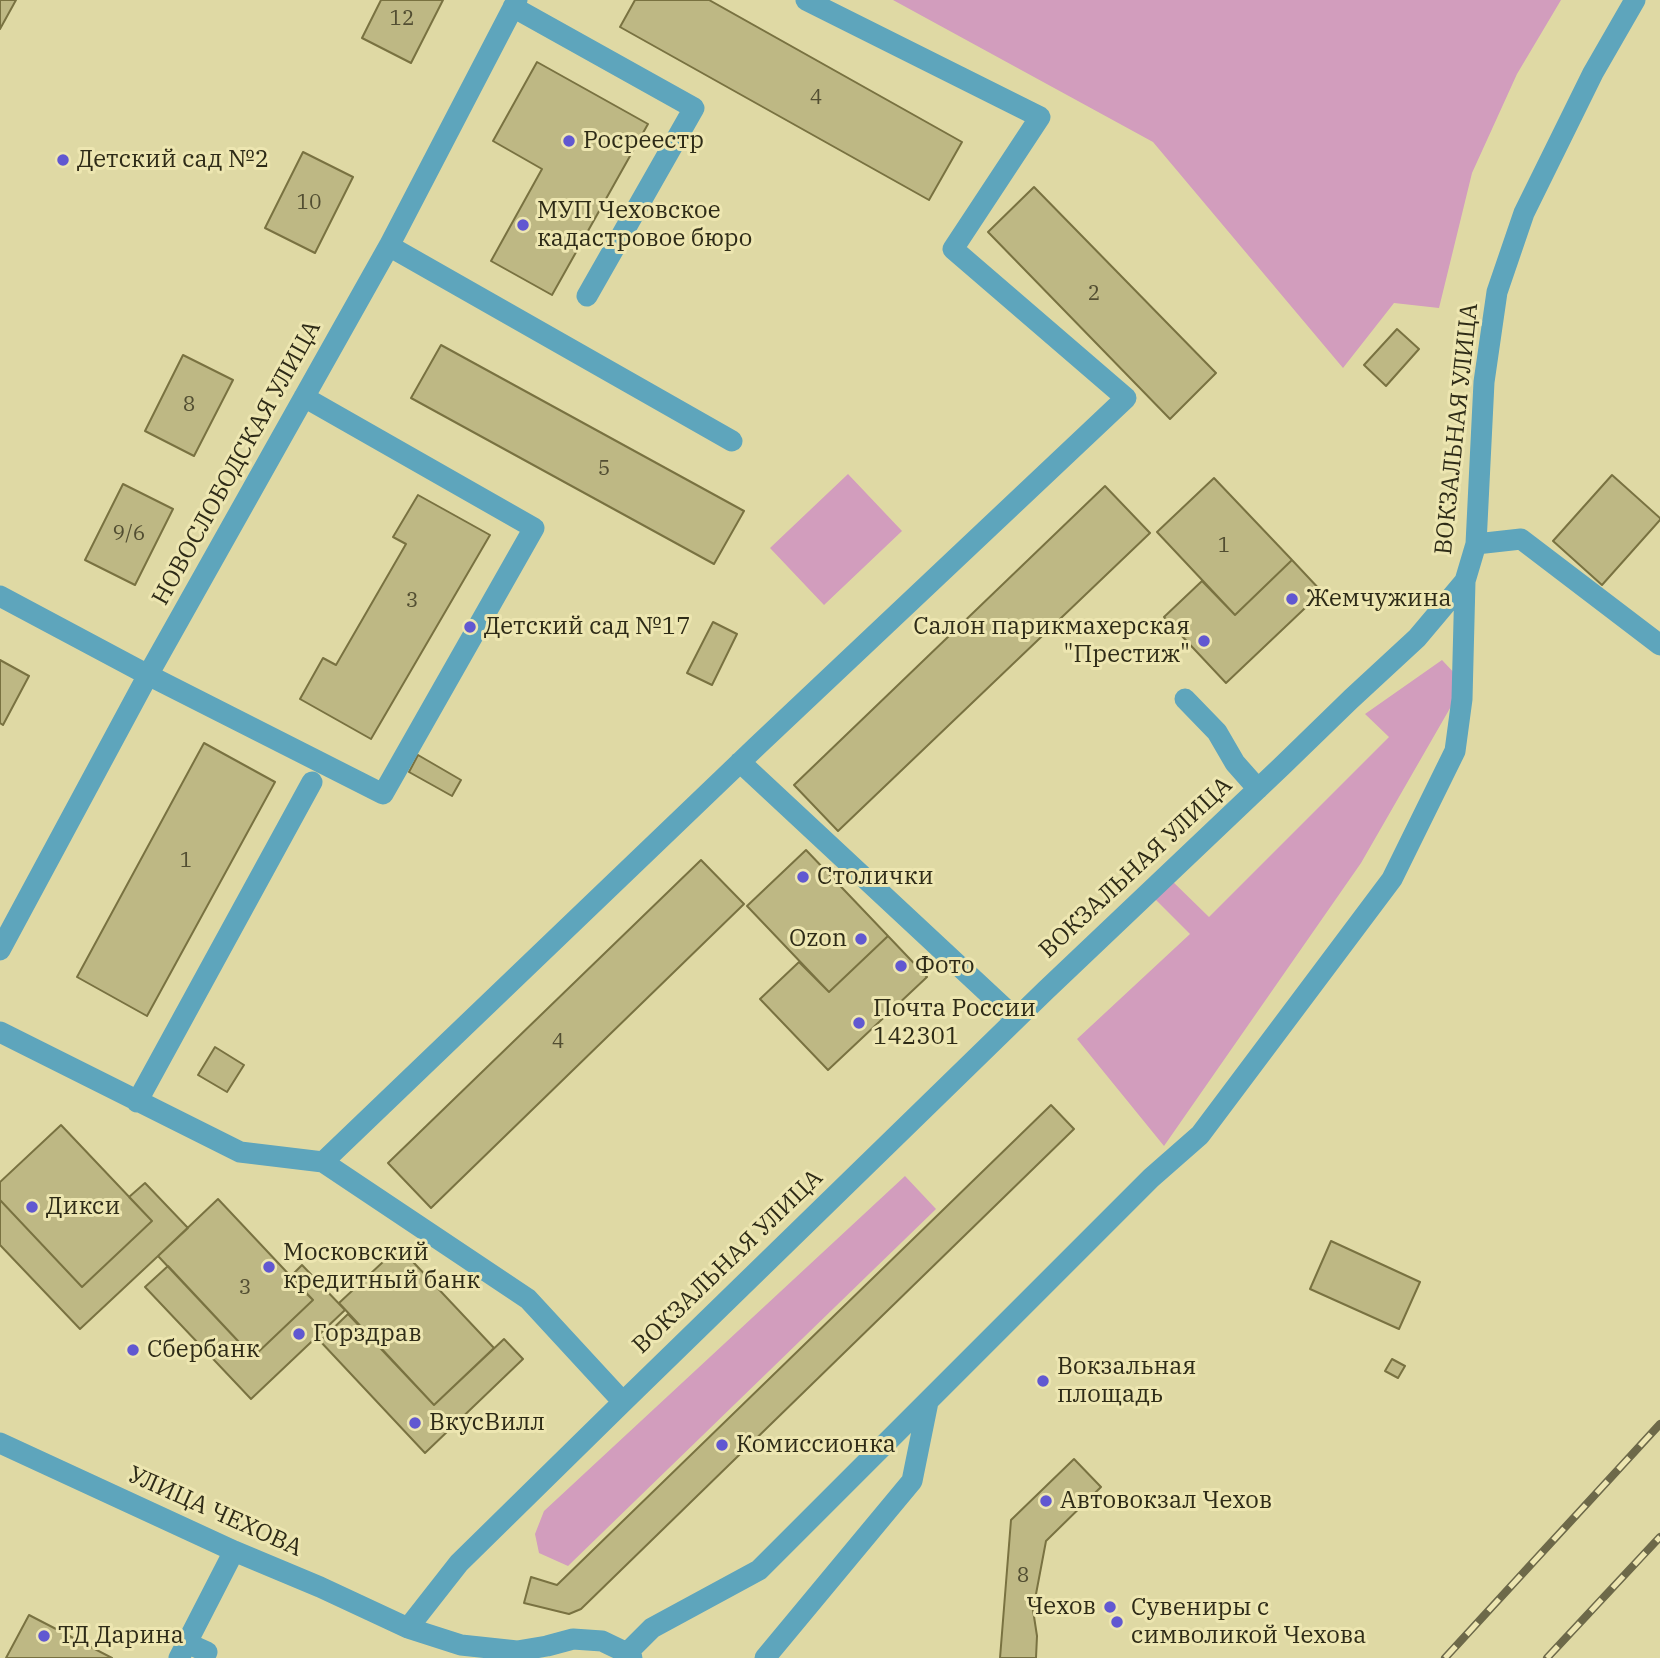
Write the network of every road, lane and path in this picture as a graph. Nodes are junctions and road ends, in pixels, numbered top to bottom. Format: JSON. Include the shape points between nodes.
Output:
{"nodes":[{"id":1,"x":806,"y":0,"type":"edge"},
{"id":2,"x":1635,"y":0,"type":"edge"},
{"id":3,"x":515,"y":4,"type":"edge"},
{"id":4,"x":389,"y":246,"type":"junction"},
{"id":5,"x":587,"y":296,"type":"dead end"},
{"id":6,"x":304,"y":397,"type":"junction"},
{"id":7,"x":732,"y":441,"type":"dead end"},
{"id":8,"x":1476,"y":544,"type":"junction"},
{"id":9,"x":1465,"y":581,"type":"junction"},
{"id":10,"x":0,"y":596,"type":"edge"},
{"id":11,"x":1660,"y":645,"type":"edge"},
{"id":12,"x":148,"y":675,"type":"junction"},
{"id":13,"x":1185,"y":699,"type":"dead end"},
{"id":14,"x":740,"y":762,"type":"junction"},
{"id":15,"x":313,"y":782,"type":"dead end"},
{"id":16,"x":1258,"y":789,"type":"junction"},
{"id":17,"x":0,"y":950,"type":"edge"},
{"id":18,"x":1016,"y":1019,"type":"junction"},
{"id":19,"x":0,"y":1032,"type":"edge"},
{"id":20,"x":137,"y":1102,"type":"junction"},
{"id":21,"x":323,"y":1162,"type":"junction"},
{"id":22,"x":623,"y":1402,"type":"junction"},
{"id":23,"x":928,"y":1402,"type":"junction"},
{"id":24,"x":0,"y":1443,"type":"edge"},
{"id":25,"x":234,"y":1551,"type":"junction"},
{"id":26,"x":408,"y":1629,"type":"junction"},
{"id":27,"x":191,"y":1651,"type":"edge"},
{"id":28,"x":541,"y":1652,"type":"edge"},
{"id":29,"x":630,"y":1655,"type":"edge"},
{"id":30,"x":452,"y":1658,"type":"edge"},
{"id":31,"x":765,"y":1658,"type":"edge"}],
"edges":[{"from":1,"to":14,"type":"street","via":[[1040,117],[953,249],[1126,398]]},
{"from":2,"to":8,"type":"street","name":"ВОКЗАЛЬНАЯ УЛИЦА","via":[[1524,214],[1497,292],[1484,382]]},
{"from":3,"to":4,"type":"street","name":"НОВОСЛОБОДСКАЯ УЛИЦА"},
{"from":3,"to":5,"type":"street","via":[[694,108]]},
{"from":4,"to":6,"type":"street","name":"НОВОСЛОБОДСКАЯ УЛИЦА"},
{"from":4,"to":7,"type":"street"},
{"from":6,"to":12,"type":"street","name":"НОВОСЛОБОДСКАЯ УЛИЦА"},
{"from":6,"to":12,"type":"street","via":[[534,528],[383,794]]},
{"from":8,"to":9,"type":"street","name":"ВОКЗАЛЬНАЯ УЛИЦА"},
{"from":8,"to":11,"type":"street","via":[[1521,539]]},
{"from":9,"to":16,"type":"street","name":"ВОКЗАЛЬНАЯ УЛИЦА","via":[[1418,638]]},
{"from":9,"to":23,"type":"street","via":[[1462,699],[1455,751],[1392,879],[1200,1135],[1151,1178]]},
{"from":10,"to":12,"type":"street"},
{"from":12,"to":17,"type":"street","name":"НОВОСЛОБОДСКАЯ УЛИЦА"},
{"from":13,"to":16,"type":"street","via":[[1217,732]]},
{"from":14,"to":18,"type":"street"},
{"from":14,"to":21,"type":"street"},
{"from":15,"to":20,"type":"street"},
{"from":16,"to":18,"type":"street","name":"ВОКЗАЛЬНАЯ УЛИЦА"},
{"from":18,"to":22,"type":"street","name":"ВОКЗАЛЬНАЯ УЛИЦА"},
{"from":19,"to":20,"type":"street"},
{"from":20,"to":21,"type":"street","via":[[240,1152]]},
{"from":21,"to":22,"type":"street","via":[[528,1299]]},
{"from":22,"to":26,"type":"street","name":"ВОКЗАЛЬНАЯ УЛИЦА","via":[[459,1563]]},
{"from":23,"to":29,"type":"street","via":[[759,1570],[652,1628]]},
{"from":23,"to":31,"type":"street","via":[[912,1481]]},
{"from":24,"to":25,"type":"street","name":"УЛИЦА ЧЕХОВА"},
{"from":25,"to":26,"type":"street","name":"УЛИЦА ЧЕХОВА"},
{"from":25,"to":27,"type":"street"},
{"from":26,"to":28,"type":"street","via":[[461,1645]]},
{"from":26,"to":30,"type":"street"},
{"from":28,"to":29,"type":"street","via":[[573,1639],[601,1642]]}]}
